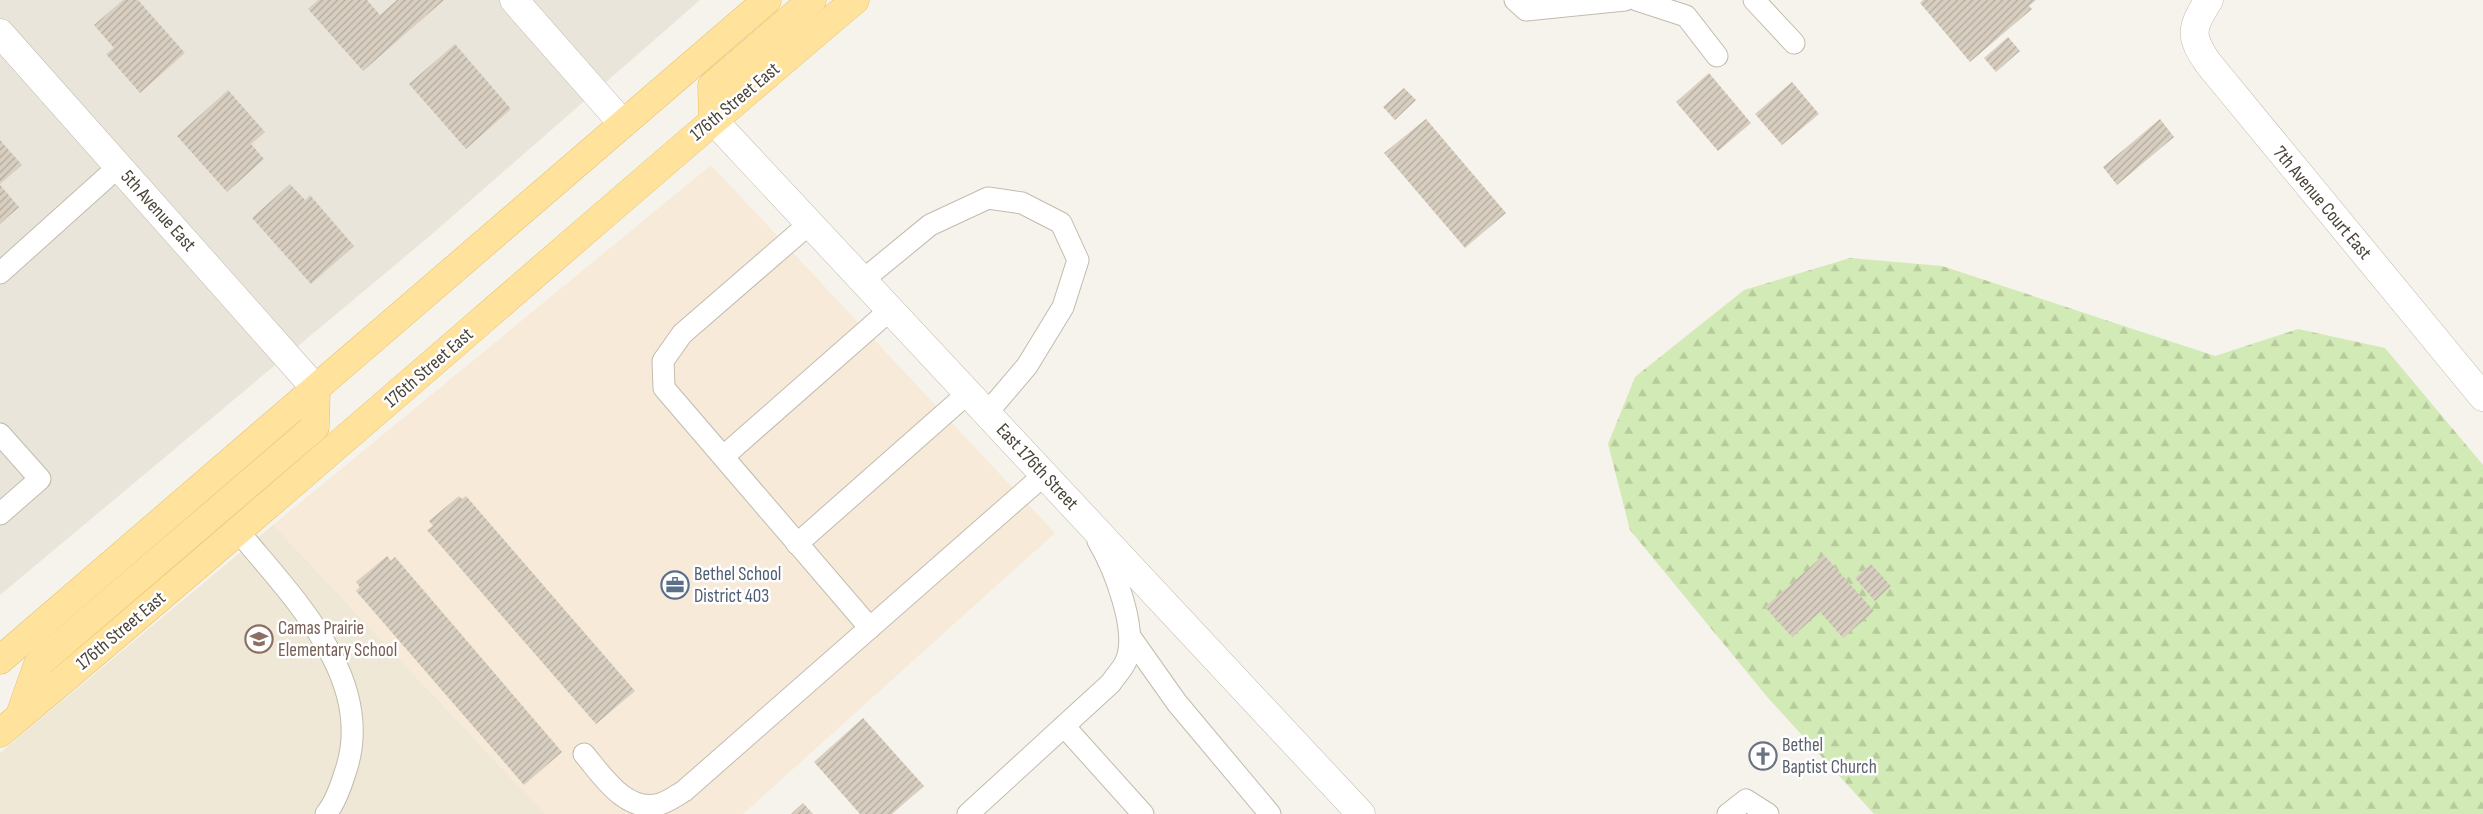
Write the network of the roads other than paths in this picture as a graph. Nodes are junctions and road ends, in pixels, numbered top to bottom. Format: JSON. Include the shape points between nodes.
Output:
{"nodes":[{"id":1,"x":514,"y":0,"type":"edge"},
{"id":2,"x":767,"y":0,"type":"edge"},
{"id":3,"x":812,"y":0,"type":"edge"},
{"id":4,"x":855,"y":0,"type":"edge"},
{"id":5,"x":1515,"y":0,"type":"edge"},
{"id":6,"x":1625,"y":0,"type":"edge"},
{"id":7,"x":1637,"y":0,"type":"edge"},
{"id":8,"x":1754,"y":0,"type":"edge"},
{"id":9,"x":2209,"y":0,"type":"edge"},
{"id":10,"x":0,"y":33,"type":"edge"},
{"id":11,"x":1794,"y":43,"type":"dead end"},
{"id":12,"x":1717,"y":56,"type":"dead end"},
{"id":13,"x":713,"y":120,"type":"junction"},
{"id":14,"x":623,"y":124,"type":"junction"},
{"id":15,"x":118,"y":167,"type":"junction"},
{"id":16,"x":809,"y":224,"type":"junction"},
{"id":17,"x":0,"y":273,"type":"edge"},
{"id":18,"x":862,"y":280,"type":"junction"},
{"id":19,"x":890,"y":310,"type":"junction"},
{"id":20,"x":316,"y":389,"type":"junction"},
{"id":21,"x":968,"y":393,"type":"junction"},
{"id":22,"x":2483,"y":397,"type":"edge"},
{"id":23,"x":986,"y":413,"type":"junction"},
{"id":24,"x":0,"y":434,"type":"edge"},
{"id":25,"x":724,"y":456,"type":"junction"},
{"id":26,"x":1044,"y":475,"type":"junction"},
{"id":27,"x":0,"y":514,"type":"edge"},
{"id":28,"x":1085,"y":519,"type":"junction"},
{"id":29,"x":239,"y":532,"type":"junction"},
{"id":30,"x":797,"y":544,"type":"junction"},
{"id":31,"x":870,"y":628,"type":"junction"},
{"id":32,"x":1131,"y":638,"type":"junction"},
{"id":33,"x":0,"y":660,"type":"edge"},
{"id":34,"x":10,"y":725,"type":"edge"},
{"id":35,"x":1064,"y":726,"type":"junction"},
{"id":36,"x":584,"y":754,"type":"dead end"},
{"id":37,"x":326,"y":814,"type":"edge"},
{"id":38,"x":968,"y":814,"type":"edge"},
{"id":39,"x":1143,"y":814,"type":"edge"},
{"id":40,"x":1270,"y":814,"type":"edge"},
{"id":41,"x":1361,"y":814,"type":"edge"},
{"id":42,"x":1728,"y":814,"type":"edge"},
{"id":43,"x":1768,"y":814,"type":"edge"}],
"edges":[{"from":1,"to":14,"type":"street"},
{"from":2,"to":14,"type":"main road"},
{"from":3,"to":13,"type":"main road","via":[[712,86]]},
{"from":4,"to":13,"type":"main road","name":"176th Street East"},
{"from":5,"to":6,"type":"lane","via":[[1526,10]]},
{"from":7,"to":12,"type":"lane","via":[[1686,16]]},
{"from":8,"to":11,"type":"lane"},
{"from":9,"to":22,"type":"street","name":"7th Avenue Court East","via":[[2194,33],[2196,46],[2208,64]]},
{"from":10,"to":15,"type":"street","name":"5th Avenue East"},
{"from":13,"to":16,"type":"street","name":"East 176th Street"},
{"from":13,"to":29,"type":"main road","name":"176th Street East"},
{"from":14,"to":20,"type":"main road"},
{"from":15,"to":17,"type":"lane"},
{"from":15,"to":20,"type":"street","name":"5th Avenue East"},
{"from":16,"to":18,"type":"street","name":"East 176th Street"},
{"from":16,"to":25,"type":"lane","via":[[682,334],[663,361],[664,388]]},
{"from":18,"to":19,"type":"street","name":"East 176th Street"},
{"from":18,"to":23,"type":"lane","via":[[930,225],[988,198],[1022,203],[1061,223],[1078,260],[1063,306],[1026,366]]},
{"from":19,"to":21,"type":"street","name":"East 176th Street"},
{"from":19,"to":25,"type":"lane"},
{"from":20,"to":33,"type":"main road"},
{"from":20,"to":34,"type":"main road","via":[[314,427],[38,664]]},
{"from":21,"to":23,"type":"street","name":"East 176th Street"},
{"from":21,"to":30,"type":"lane"},
{"from":23,"to":26,"type":"street","name":"East 176th Street"},
{"from":24,"to":27,"type":"lane","via":[[40,479]]},
{"from":25,"to":30,"type":"lane"},
{"from":26,"to":28,"type":"street","name":"East 176th Street"},
{"from":26,"to":31,"type":"lane"},
{"from":28,"to":32,"type":"lane","via":[[1106,554],[1121,592]]},
{"from":28,"to":41,"type":"street","name":"East 176th Street"},
{"from":29,"to":34,"type":"main road","name":"176th Street East"},
{"from":29,"to":37,"type":"lane","via":[[330,650],[348,697],[354,725],[352,746],[342,783]]},
{"from":30,"to":31,"type":"lane"},
{"from":31,"to":36,"type":"lane","via":[[684,791],[659,805],[635,804],[616,791]]},
{"from":32,"to":35,"type":"lane","via":[[1126,661],[1111,683]]},
{"from":32,"to":40,"type":"lane","via":[[1177,703]]},
{"from":35,"to":38,"type":"lane"},
{"from":35,"to":39,"type":"lane"},
{"from":42,"to":43,"type":"lane","via":[[1746,800]]}]}
